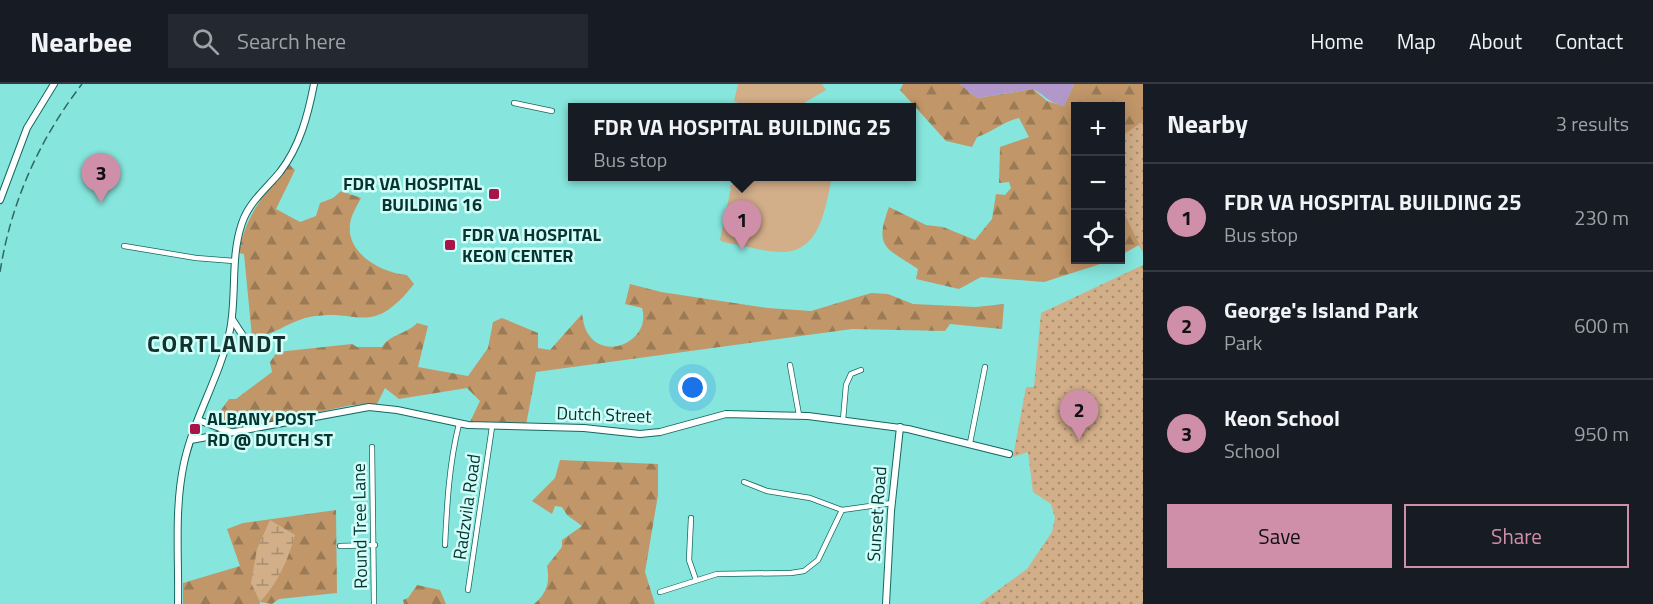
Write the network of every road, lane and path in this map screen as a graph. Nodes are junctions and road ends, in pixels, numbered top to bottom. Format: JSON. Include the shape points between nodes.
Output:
{"nodes":[{"id":1,"x":54,"y":84,"type":"edge"},
{"id":2,"x":315,"y":84,"type":"edge"},
{"id":3,"x":514,"y":103,"type":"dead end"},
{"id":4,"x":552,"y":111,"type":"dead end"},
{"id":5,"x":0,"y":200,"type":"edge"},
{"id":6,"x":124,"y":246,"type":"dead end"},
{"id":7,"x":234,"y":261,"type":"junction"},
{"id":8,"x":232,"y":319,"type":"junction"},
{"id":9,"x":247,"y":342,"type":"dead end"},
{"id":10,"x":790,"y":365,"type":"dead end"},
{"id":11,"x":985,"y":367,"type":"dead end"},
{"id":12,"x":861,"y":370,"type":"dead end"},
{"id":13,"x":799,"y":415,"type":"junction"},
{"id":14,"x":198,"y":420,"type":"junction"},
{"id":15,"x":843,"y":420,"type":"junction"},
{"id":16,"x":459,"y":424,"type":"junction"},
{"id":17,"x":492,"y":427,"type":"junction"},
{"id":18,"x":900,"y":427,"type":"junction"},
{"id":19,"x":231,"y":432,"type":"junction"},
{"id":20,"x":191,"y":440,"type":"junction"},
{"id":21,"x":970,"y":443,"type":"junction"},
{"id":22,"x":372,"y":447,"type":"dead end"},
{"id":23,"x":1009,"y":454,"type":"dead end"},
{"id":24,"x":744,"y":482,"type":"dead end"},
{"id":25,"x":892,"y":503,"type":"junction"},
{"id":26,"x":842,"y":510,"type":"junction"},
{"id":27,"x":691,"y":518,"type":"dead end"},
{"id":28,"x":375,"y":545,"type":"junction"},
{"id":29,"x":445,"y":545,"type":"dead end"},
{"id":30,"x":340,"y":546,"type":"dead end"},
{"id":31,"x":696,"y":580,"type":"junction"},
{"id":32,"x":468,"y":590,"type":"dead end"},
{"id":33,"x":660,"y":592,"type":"dead end"},
{"id":34,"x":178,"y":604,"type":"edge"},
{"id":35,"x":374,"y":604,"type":"edge"},
{"id":36,"x":886,"y":604,"type":"edge"}],
"edges":[{"from":1,"to":5,"type":"street","via":[[27,128]]},
{"from":2,"to":7,"type":"street","via":[[301,136],[244,217]]},
{"from":3,"to":4,"type":"street"},
{"from":6,"to":7,"type":"street"},
{"from":7,"to":8,"type":"street"},
{"from":8,"to":9,"type":"street"},
{"from":8,"to":14,"type":"street","via":[[221,363]]},
{"from":10,"to":13,"type":"street"},
{"from":11,"to":21,"type":"street"},
{"from":12,"to":15,"type":"street","via":[[851,374],[846,385]]},
{"from":13,"to":15,"type":"street","name":"Dutch Street"},
{"from":13,"to":17,"type":"street","name":"Dutch Street","via":[[726,414],[649,434],[584,428]]},
{"from":14,"to":19,"type":"street"},
{"from":14,"to":20,"type":"street"},
{"from":15,"to":18,"type":"street","name":"Dutch Street"},
{"from":16,"to":17,"type":"street","name":"Dutch Street"},
{"from":16,"to":19,"type":"street","name":"Dutch Street","via":[[369,407]]},
{"from":16,"to":29,"type":"street","via":[[452,452]]},
{"from":17,"to":32,"type":"street","name":"Radzvila Road"},
{"from":18,"to":21,"type":"street","name":"Dutch Street"},
{"from":18,"to":25,"type":"street","name":"Sunset Road"},
{"from":19,"to":20,"type":"street","name":"Dutch Street"},
{"from":20,"to":34,"type":"street","via":[[181,482]]},
{"from":21,"to":23,"type":"street","name":"Dutch Street"},
{"from":22,"to":28,"type":"street","name":"Round Tree Lane"},
{"from":24,"to":26,"type":"street"},
{"from":25,"to":26,"type":"street"},
{"from":25,"to":36,"type":"street","name":"Sunset Road"},
{"from":26,"to":31,"type":"street","via":[[812,567],[791,573],[717,574]]},
{"from":27,"to":31,"type":"street","via":[[689,560]]},
{"from":28,"to":30,"type":"street"},
{"from":28,"to":35,"type":"street","name":"Round Tree Lane"},
{"from":31,"to":33,"type":"street"}]}
